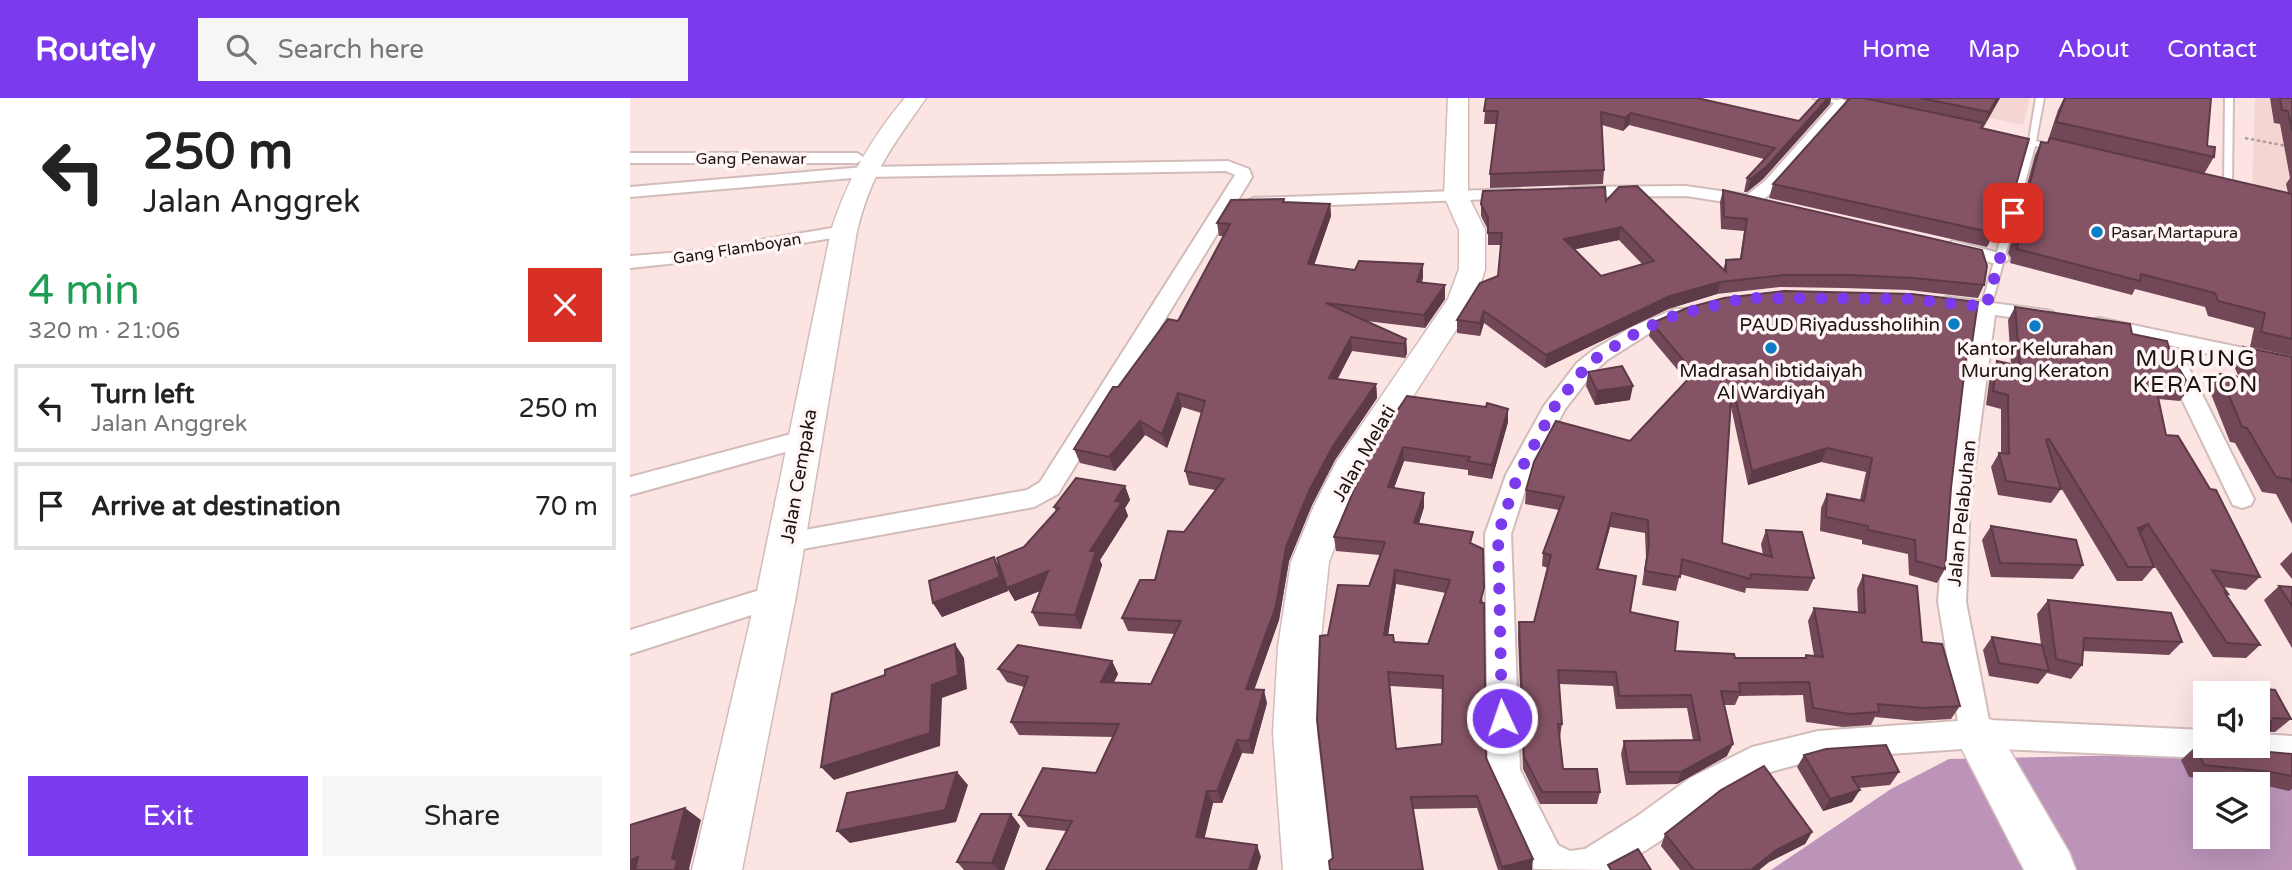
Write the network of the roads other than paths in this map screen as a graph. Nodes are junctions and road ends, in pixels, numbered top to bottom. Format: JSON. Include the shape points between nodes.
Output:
{"nodes":[{"id":1,"x":916,"y":98,"type":"edge"},
{"id":2,"x":1458,"y":98,"type":"edge"},
{"id":3,"x":1817,"y":98,"type":"edge"},
{"id":4,"x":2040,"y":98,"type":"edge"},
{"id":5,"x":2229,"y":98,"type":"edge"},
{"id":6,"x":1849,"y":105,"type":"joint"},
{"id":7,"x":2005,"y":137,"type":"edge"},
{"id":8,"x":2032,"y":143,"type":"junction"},
{"id":9,"x":2071,"y":151,"type":"edge"},
{"id":10,"x":630,"y":158,"type":"edge"},
{"id":11,"x":868,"y":165,"type":"junction"},
{"id":12,"x":2215,"y":185,"type":"edge"},
{"id":13,"x":2228,"y":188,"type":"junction"},
{"id":14,"x":630,"y":192,"type":"edge"},
{"id":15,"x":2246,"y":192,"type":"edge"},
{"id":16,"x":1457,"y":196,"type":"junction"},
{"id":17,"x":1751,"y":201,"type":"junction"},
{"id":18,"x":1227,"y":204,"type":"junction"},
{"id":19,"x":1777,"y":207,"type":"edge"},
{"id":20,"x":844,"y":231,"type":"junction"},
{"id":21,"x":1936,"y":242,"type":"edge"},
{"id":22,"x":2000,"y":259,"type":"junction"},
{"id":23,"x":630,"y":262,"type":"edge"},
{"id":24,"x":1920,"y":300,"type":"edge"},
{"id":25,"x":1707,"y":305,"type":"edge"},
{"id":26,"x":1986,"y":307,"type":"junction"},
{"id":27,"x":2162,"y":336,"type":"junction"},
{"id":28,"x":2292,"y":365,"type":"edge"},
{"id":29,"x":806,"y":438,"type":"junction"},
{"id":30,"x":630,"y":486,"type":"edge"},
{"id":31,"x":2242,"y":499,"type":"dead end"},
{"id":32,"x":786,"y":542,"type":"junction"},
{"id":33,"x":776,"y":596,"type":"junction"},
{"id":34,"x":630,"y":642,"type":"edge"},
{"id":35,"x":2193,"y":744,"type":"edge"},
{"id":36,"x":1982,"y":745,"type":"junction"},
{"id":37,"x":2270,"y":749,"type":"edge"},
{"id":38,"x":2292,"y":751,"type":"edge"},
{"id":39,"x":717,"y":870,"type":"edge"},
{"id":40,"x":1308,"y":870,"type":"edge"},
{"id":41,"x":2052,"y":870,"type":"edge"}],
"edges":[{"from":1,"to":11,"type":"street","name":"Jalan Cempaka","via":[[885,134]]},
{"from":2,"to":16,"type":"street","name":"Jalan Melati"},
{"from":3,"to":6,"type":"lane"},
{"from":4,"to":8,"type":"lane"},
{"from":5,"to":13,"type":"lane"},
{"from":6,"to":17,"type":"street"},
{"from":7,"to":8,"type":"lane"},
{"from":8,"to":9,"type":"lane"},
{"from":8,"to":22,"type":"lane"},
{"from":10,"to":11,"type":"street","name":"Gang Penawar"},
{"from":11,"to":14,"type":"street"},
{"from":11,"to":18,"type":"street","via":[[1228,166],[1244,177]]},
{"from":11,"to":20,"type":"street","name":"Jalan Cempaka","via":[[854,193]]},
{"from":12,"to":13,"type":"lane"},
{"from":13,"to":15,"type":"lane"},
{"from":16,"to":17,"type":"street","via":[[1686,191]]},
{"from":16,"to":18,"type":"street"},
{"from":16,"to":40,"type":"street","name":"Jalan Melati","via":[[1472,230],[1472,269],[1462,299],[1354,461],[1310,562],[1294,733]]},
{"from":17,"to":19,"type":"street"},
{"from":18,"to":32,"type":"street","via":[[1049,488],[1034,498]]},
{"from":20,"to":23,"type":"street","name":"Gang Flamboyan","via":[[696,256]]},
{"from":20,"to":29,"type":"street","name":"Jalan Cempaka"},
{"from":21,"to":22,"type":"street"},
{"from":22,"to":26,"type":"lane"},
{"from":24,"to":26,"type":"street"},
{"from":25,"to":36,"type":"street","via":[[1641,330],[1585,368],[1555,406],[1518,475],[1498,534],[1504,771],[1546,857],[1567,869],[1590,866],[1702,789],[1752,762],[1818,744]]},
{"from":26,"to":27,"type":"street"},
{"from":26,"to":36,"type":"street","name":"Jalan Pelabuhan","via":[[1958,502],[1952,602]]},
{"from":27,"to":28,"type":"street"},
{"from":27,"to":31,"type":"street"},
{"from":29,"to":30,"type":"street"},
{"from":29,"to":32,"type":"street","name":"Jalan Cempaka"},
{"from":32,"to":33,"type":"street","name":"Jalan Cempaka"},
{"from":33,"to":34,"type":"street"},
{"from":33,"to":39,"type":"street","name":"Jalan Cempaka"},
{"from":35,"to":36,"type":"street"},
{"from":36,"to":41,"type":"street"},
{"from":37,"to":38,"type":"street"}]}
